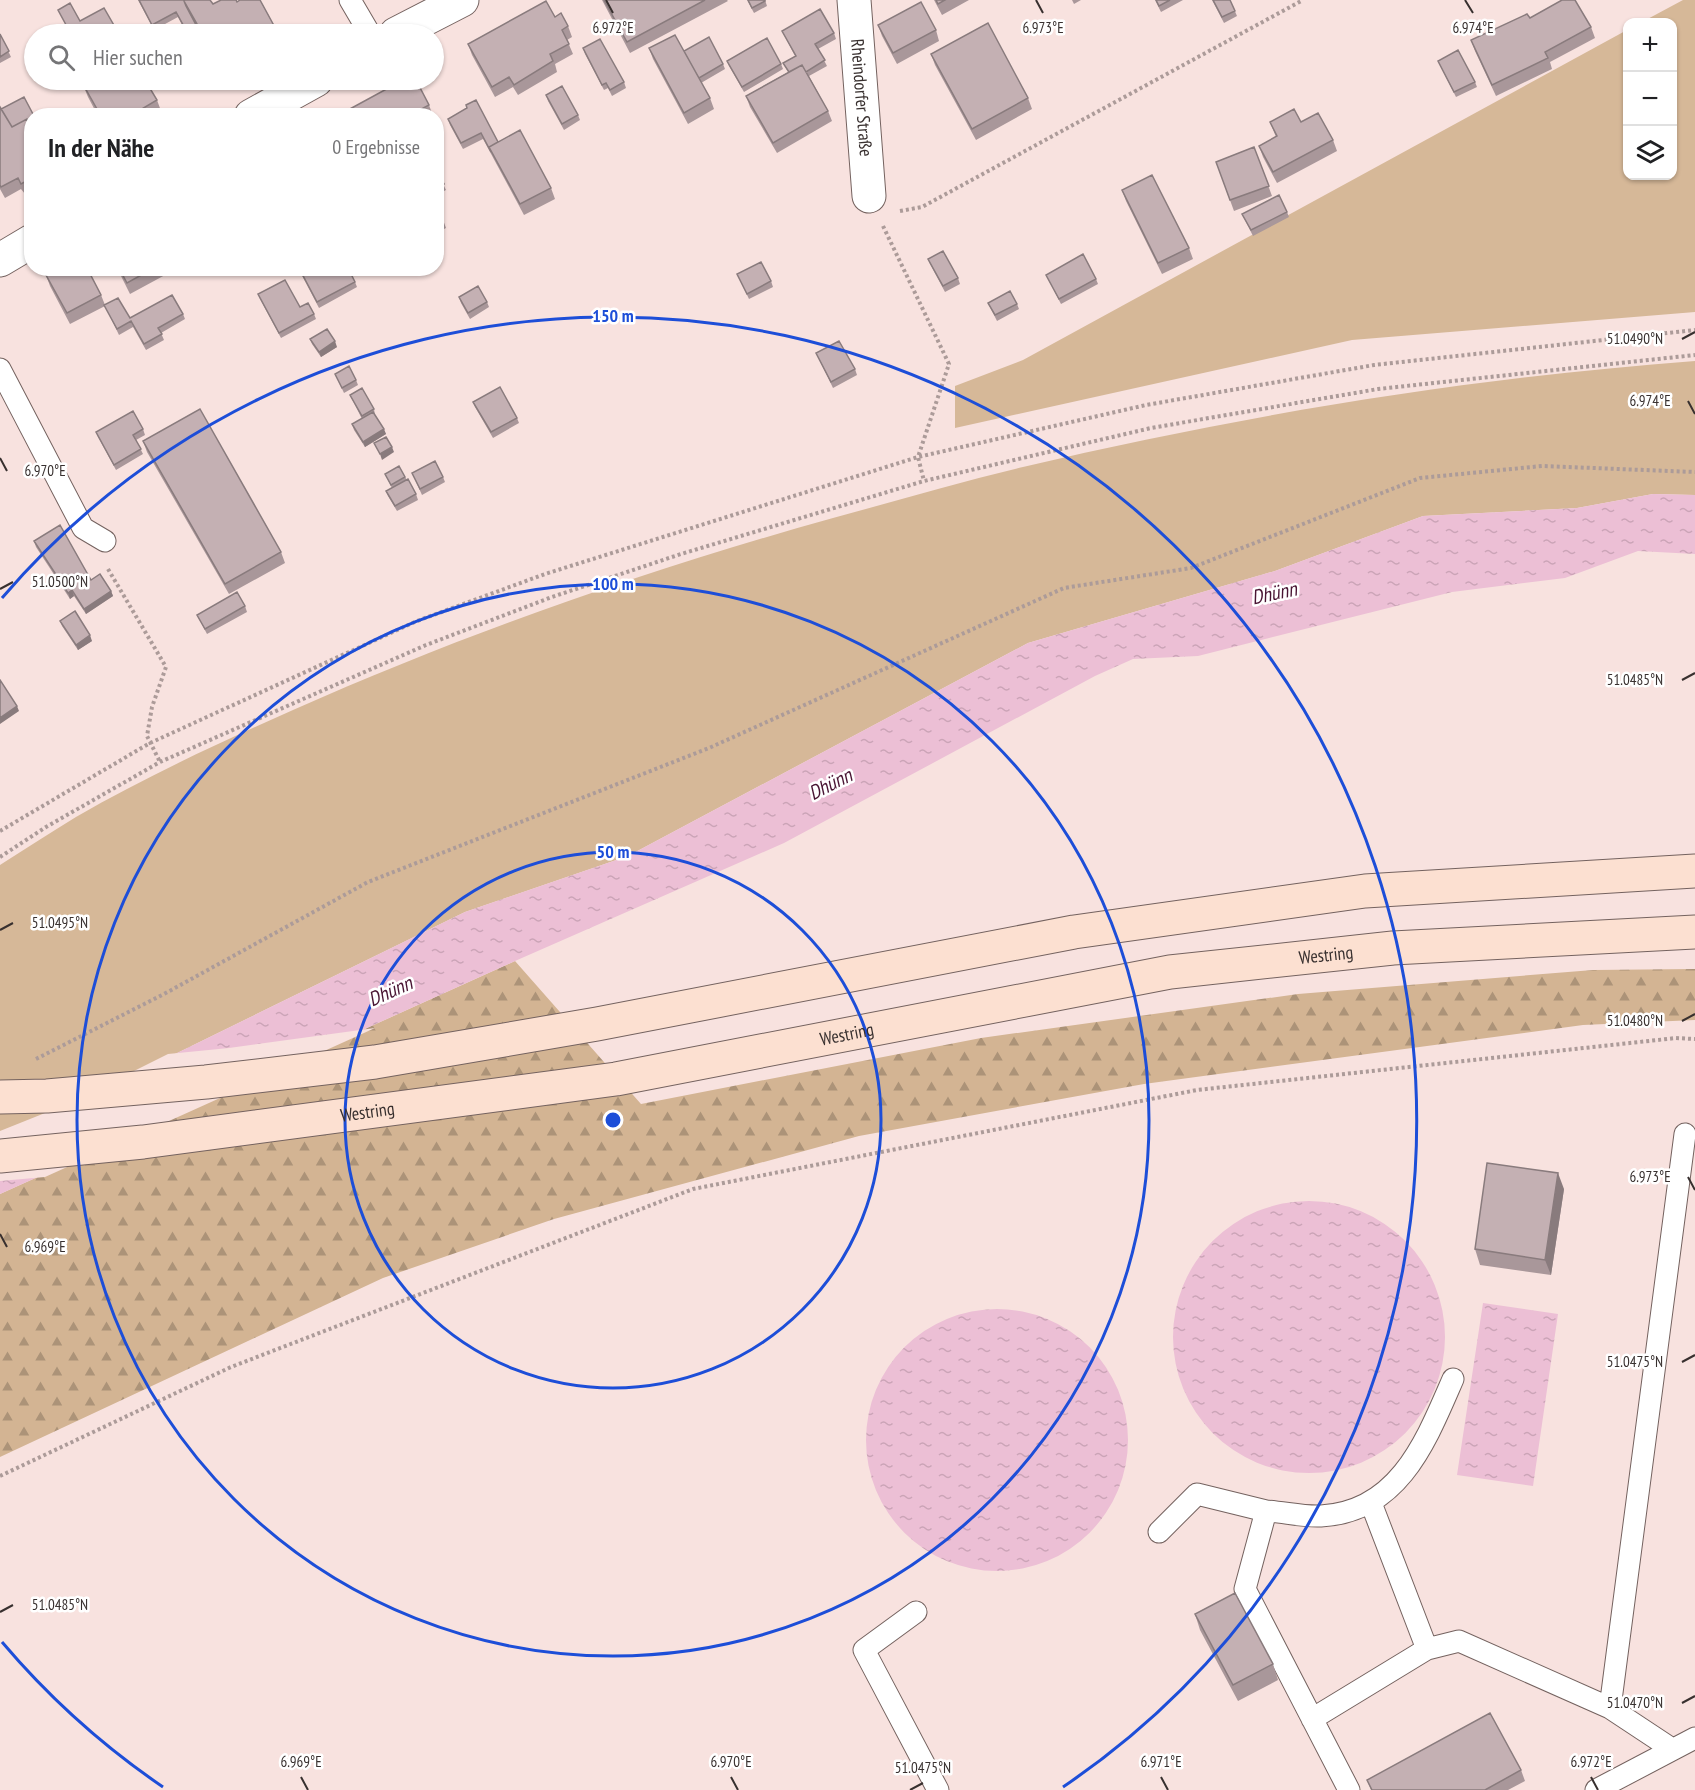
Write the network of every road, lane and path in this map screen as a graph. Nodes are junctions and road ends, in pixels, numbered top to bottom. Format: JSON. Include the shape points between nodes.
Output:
{"nodes":[{"id":1,"x":350,"y":0,"type":"edge"},
{"id":2,"x":462,"y":0,"type":"edge"},
{"id":3,"x":854,"y":0,"type":"edge"},
{"id":4,"x":1303,"y":0,"type":"edge"},
{"id":5,"x":364,"y":24,"type":"edge"},
{"id":6,"x":415,"y":24,"type":"edge"},
{"id":7,"x":298,"y":90,"type":"edge"},
{"id":8,"x":265,"y":108,"type":"edge"},
{"id":9,"x":869,"y":196,"type":"junction"},
{"id":10,"x":24,"y":246,"type":"edge"},
{"id":11,"x":0,"y":260,"type":"edge"},
{"id":12,"x":1695,"y":330,"type":"edge"},
{"id":13,"x":1695,"y":355,"type":"edge"},
{"id":14,"x":0,"y":369,"type":"edge"},
{"id":15,"x":918,"y":457,"type":"junction"},
{"id":16,"x":1695,"y":472,"type":"edge"},
{"id":17,"x":924,"y":481,"type":"junction"},
{"id":18,"x":83,"y":528,"type":"junction"},
{"id":19,"x":105,"y":541,"type":"dead end"},
{"id":20,"x":150,"y":743,"type":"junction"},
{"id":21,"x":160,"y":762,"type":"junction"},
{"id":22,"x":0,"y":831,"type":"edge"},
{"id":23,"x":0,"y":857,"type":"edge"},
{"id":24,"x":1695,"y":871,"type":"edge"},
{"id":25,"x":1695,"y":932,"type":"edge"},
{"id":26,"x":1695,"y":1039,"type":"edge"},
{"id":27,"x":31,"y":1062,"type":"dead end"},
{"id":28,"x":0,"y":1097,"type":"edge"},
{"id":29,"x":1685,"y":1134,"type":"dead end"},
{"id":30,"x":0,"y":1156,"type":"edge"},
{"id":31,"x":1453,"y":1380,"type":"dead end"},
{"id":32,"x":0,"y":1476,"type":"edge"},
{"id":33,"x":1371,"y":1503,"type":"junction"},
{"id":34,"x":1266,"y":1511,"type":"junction"},
{"id":35,"x":1159,"y":1532,"type":"dead end"},
{"id":36,"x":916,"y":1612,"type":"dead end"},
{"id":37,"x":1427,"y":1649,"type":"junction"},
{"id":38,"x":1610,"y":1708,"type":"junction"},
{"id":39,"x":1312,"y":1719,"type":"junction"},
{"id":40,"x":1695,"y":1738,"type":"edge"},
{"id":41,"x":1672,"y":1749,"type":"junction"},
{"id":42,"x":938,"y":1790,"type":"edge"},
{"id":43,"x":1349,"y":1790,"type":"edge"},
{"id":44,"x":1596,"y":1790,"type":"edge"}],
"edges":[{"from":1,"to":5,"type":"lane"},
{"from":2,"to":6,"type":"street"},
{"from":3,"to":9,"type":"street","name":"Rheindorfer Straße"},
{"from":4,"to":9,"type":"path","via":[[922,207],[893,213]]},
{"from":7,"to":8,"type":"street"},
{"from":9,"to":15,"type":"path","via":[[949,364]]},
{"from":10,"to":11,"type":"street"},
{"from":12,"to":15,"type":"path","via":[[1374,365],[1146,405]]},
{"from":13,"to":17,"type":"path","via":[[1378,389],[1151,428]]},
{"from":14,"to":18,"type":"lane"},
{"from":15,"to":17,"type":"path"},
{"from":15,"to":20,"type":"path","via":[[545,574],[427,617]]},
{"from":16,"to":27,"type":"path","via":[[1542,466],[1420,478],[1191,568],[1064,588],[709,748],[368,882]]},
{"from":17,"to":21,"type":"path","via":[[552,597],[426,645]]},
{"from":18,"to":19,"type":"lane"},
{"from":18,"to":20,"type":"path","via":[[166,667],[152,707],[147,736]]},
{"from":20,"to":21,"type":"path"},
{"from":20,"to":22,"type":"path"},
{"from":21,"to":23,"type":"path"},
{"from":24,"to":28,"type":"main road","via":[[1365,891],[1074,932],[597,1024],[375,1062],[228,1080]]},
{"from":25,"to":30,"type":"main road","name":"Westring","via":[[1393,948],[1170,972],[616,1079],[143,1142]]},
{"from":26,"to":32,"type":"path","via":[[1664,1039],[1197,1090],[693,1189],[231,1366]]},
{"from":29,"to":38,"type":"lane"},
{"from":31,"to":33,"type":"lane","via":[[1416,1457],[1395,1484]]},
{"from":33,"to":34,"type":"lane","via":[[1346,1513],[1320,1516]]},
{"from":33,"to":37,"type":"lane"},
{"from":34,"to":35,"type":"lane","via":[[1197,1494]]},
{"from":34,"to":39,"type":"lane","via":[[1245,1588]]},
{"from":36,"to":42,"type":"lane","via":[[864,1650]]},
{"from":37,"to":38,"type":"lane","via":[[1459,1641]]},
{"from":37,"to":39,"type":"lane"},
{"from":38,"to":41,"type":"lane"},
{"from":39,"to":43,"type":"lane"},
{"from":40,"to":41,"type":"lane"},
{"from":41,"to":44,"type":"lane"}]}
